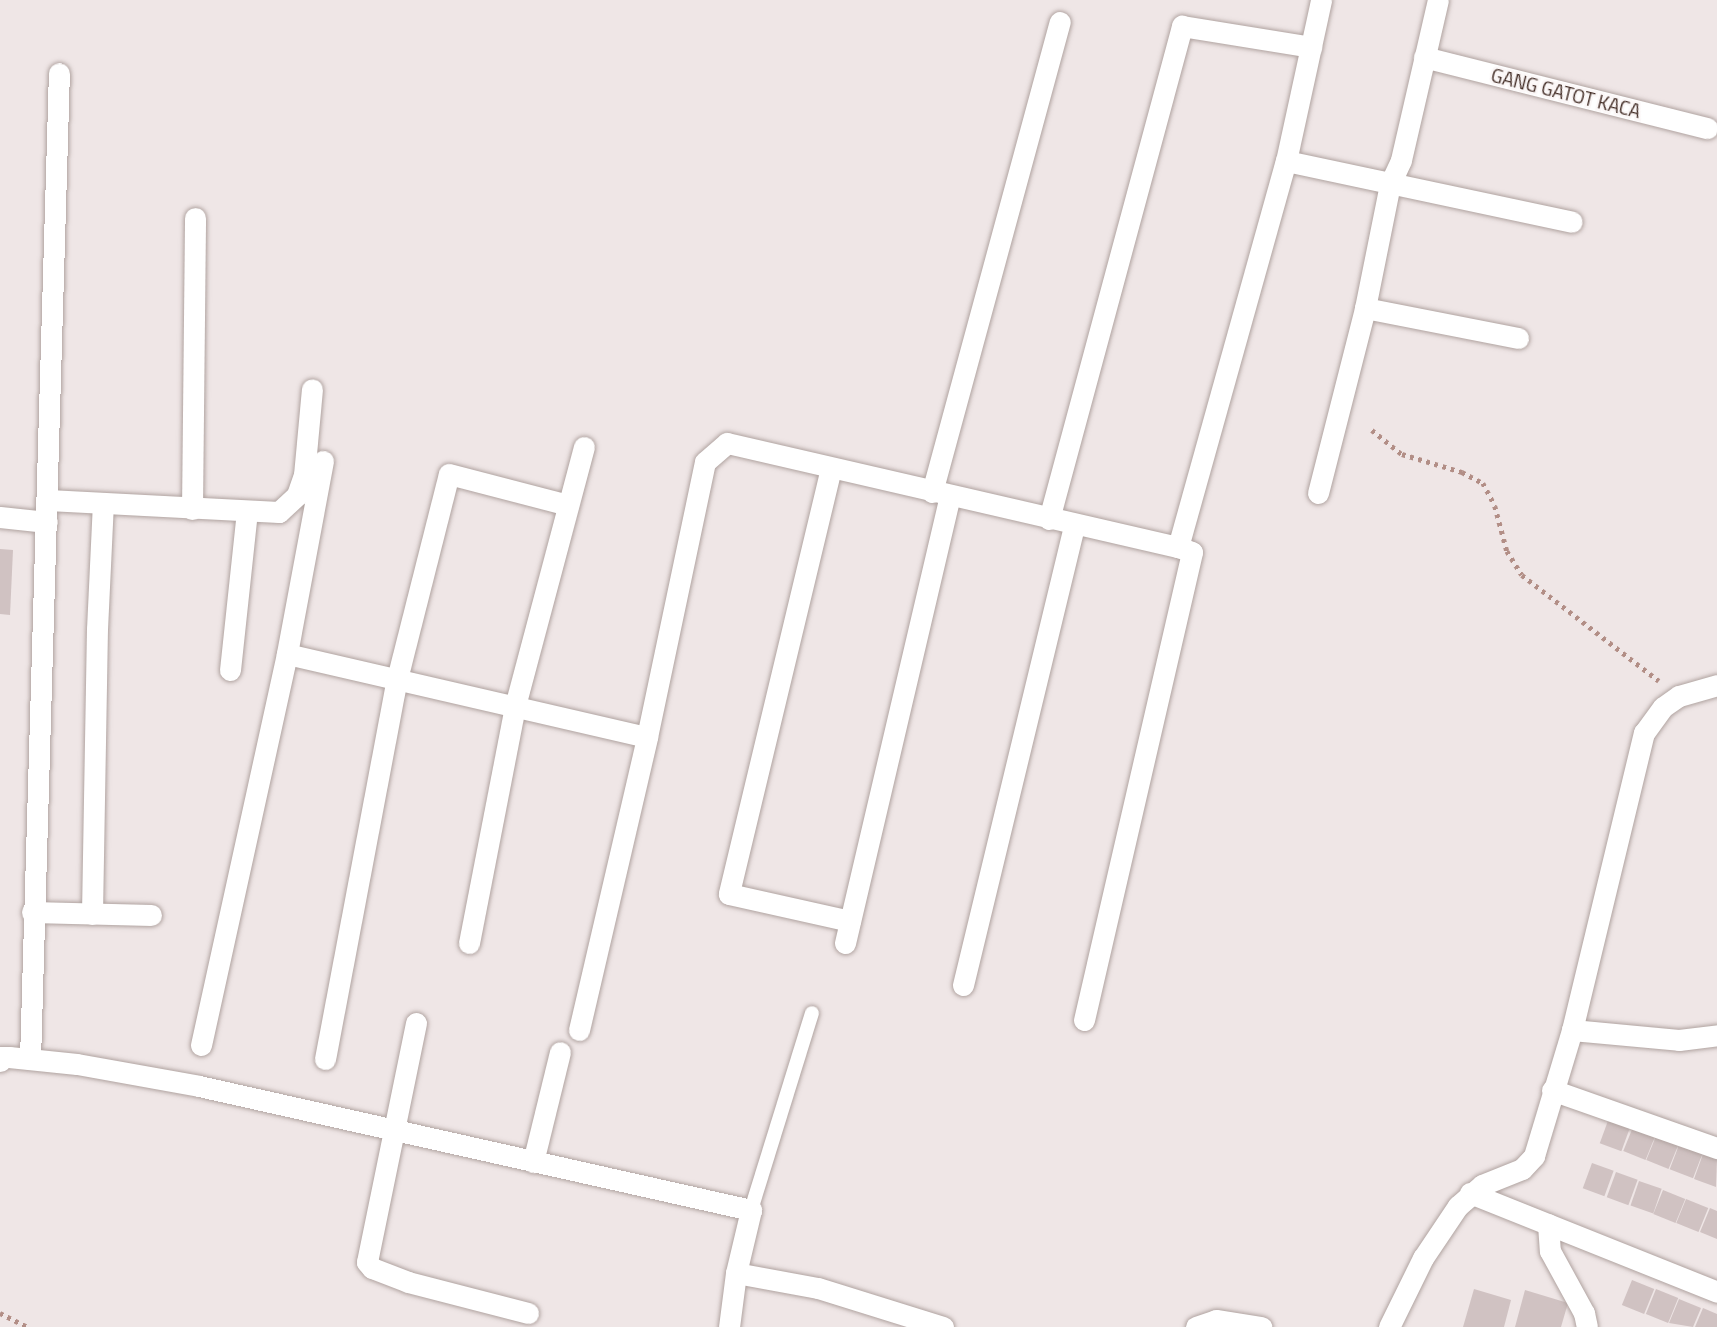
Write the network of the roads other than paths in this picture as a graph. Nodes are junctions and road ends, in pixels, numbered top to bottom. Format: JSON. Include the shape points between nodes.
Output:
{"nodes":[{"id":1,"x":1321,"y":0,"type":"edge"},
{"id":2,"x":1438,"y":0,"type":"edge"},
{"id":3,"x":1060,"y":23,"type":"dead end"},
{"id":4,"x":1311,"y":47,"type":"junction"},
{"id":5,"x":1424,"y":57,"type":"junction"},
{"id":6,"x":59,"y":73,"type":"dead end"},
{"id":7,"x":1707,"y":128,"type":"dead end"},
{"id":8,"x":1286,"y":161,"type":"junction"},
{"id":9,"x":1390,"y":184,"type":"junction"},
{"id":10,"x":195,"y":218,"type":"dead end"},
{"id":11,"x":1572,"y":222,"type":"dead end"},
{"id":12,"x":1365,"y":308,"type":"junction"},
{"id":13,"x":1518,"y":338,"type":"dead end"},
{"id":14,"x":312,"y":389,"type":"dead end"},
{"id":15,"x":583,"y":447,"type":"dead end"},
{"id":16,"x":323,"y":461,"type":"dead end"},
{"id":17,"x":831,"y":468,"type":"junction"},
{"id":18,"x":1318,"y":493,"type":"dead end"},
{"id":19,"x":941,"y":494,"type":"junction"},
{"id":20,"x":48,"y":500,"type":"junction"},
{"id":21,"x":103,"y":503,"type":"junction"},
{"id":22,"x":568,"y":505,"type":"junction"},
{"id":23,"x":192,"y":509,"type":"junction"},
{"id":24,"x":247,"y":512,"type":"junction"},
{"id":25,"x":0,"y":517,"type":"edge"},
{"id":26,"x":1049,"y":519,"type":"junction"},
{"id":27,"x":47,"y":522,"type":"junction"},
{"id":28,"x":1074,"y":524,"type":"junction"},
{"id":29,"x":1178,"y":547,"type":"junction"},
{"id":30,"x":288,"y":654,"type":"junction"},
{"id":31,"x":230,"y":670,"type":"dead end"},
{"id":32,"x":397,"y":679,"type":"junction"},
{"id":33,"x":1717,"y":685,"type":"edge"},
{"id":34,"x":515,"y":706,"type":"junction"},
{"id":35,"x":647,"y":737,"type":"junction"},
{"id":36,"x":32,"y":912,"type":"junction"},
{"id":37,"x":92,"y":914,"type":"junction"},
{"id":38,"x":150,"y":915,"type":"dead end"},
{"id":39,"x":850,"y":921,"type":"junction"},
{"id":40,"x":469,"y":943,"type":"dead end"},
{"id":41,"x":845,"y":943,"type":"dead end"},
{"id":42,"x":963,"y":985,"type":"dead end"},
{"id":43,"x":812,"y":1013,"type":"dead end"},
{"id":44,"x":1084,"y":1020,"type":"dead end"},
{"id":45,"x":416,"y":1023,"type":"dead end"},
{"id":46,"x":579,"y":1030,"type":"dead end"},
{"id":47,"x":1572,"y":1030,"type":"junction"},
{"id":48,"x":1717,"y":1035,"type":"edge"},
{"id":49,"x":201,"y":1045,"type":"dead end"},
{"id":50,"x":560,"y":1052,"type":"dead end"},
{"id":51,"x":0,"y":1058,"type":"edge"},
{"id":52,"x":30,"y":1059,"type":"junction"},
{"id":53,"x":325,"y":1059,"type":"dead end"},
{"id":54,"x":1552,"y":1090,"type":"junction"},
{"id":55,"x":395,"y":1132,"type":"junction"},
{"id":56,"x":1717,"y":1148,"type":"edge"},
{"id":57,"x":533,"y":1162,"type":"junction"},
{"id":58,"x":1470,"y":1194,"type":"junction"},
{"id":59,"x":751,"y":1210,"type":"junction"},
{"id":60,"x":1548,"y":1224,"type":"junction"},
{"id":61,"x":736,"y":1273,"type":"junction"},
{"id":62,"x":1717,"y":1292,"type":"edge"},
{"id":63,"x":528,"y":1313,"type":"dead end"},
{"id":64,"x":1199,"y":1326,"type":"edge"},
{"id":65,"x":729,"y":1327,"type":"edge"},
{"id":66,"x":943,"y":1327,"type":"edge"},
{"id":67,"x":1261,"y":1327,"type":"edge"},
{"id":68,"x":1389,"y":1327,"type":"edge"},
{"id":69,"x":1587,"y":1327,"type":"edge"}],
"edges":[{"from":1,"to":4,"type":"street"},
{"from":2,"to":5,"type":"street"},
{"from":3,"to":19,"type":"street"},
{"from":4,"to":8,"type":"street"},
{"from":4,"to":26,"type":"street","via":[[1182,26]]},
{"from":5,"to":7,"type":"street","name":"GANG GATOT KACA"},
{"from":5,"to":9,"type":"street","via":[[1401,160]]},
{"from":6,"to":20,"type":"street"},
{"from":8,"to":9,"type":"street"},
{"from":8,"to":29,"type":"street"},
{"from":9,"to":11,"type":"street"},
{"from":9,"to":12,"type":"street"},
{"from":10,"to":23,"type":"street"},
{"from":12,"to":13,"type":"street"},
{"from":12,"to":18,"type":"street"},
{"from":14,"to":24,"type":"street","via":[[307,463],[298,495],[279,512]]},
{"from":15,"to":22,"type":"street"},
{"from":16,"to":30,"type":"street"},
{"from":17,"to":19,"type":"street"},
{"from":17,"to":35,"type":"street","via":[[727,443],[705,462]]},
{"from":17,"to":39,"type":"street","via":[[729,894]]},
{"from":19,"to":26,"type":"street"},
{"from":19,"to":39,"type":"street"},
{"from":20,"to":21,"type":"street"},
{"from":20,"to":27,"type":"street"},
{"from":21,"to":23,"type":"street"},
{"from":21,"to":37,"type":"street"},
{"from":22,"to":32,"type":"street","via":[[449,474]]},
{"from":22,"to":34,"type":"street"},
{"from":23,"to":24,"type":"street"},
{"from":24,"to":31,"type":"street"},
{"from":25,"to":27,"type":"street"},
{"from":26,"to":28,"type":"street"},
{"from":27,"to":36,"type":"street"},
{"from":28,"to":29,"type":"street"},
{"from":28,"to":42,"type":"street"},
{"from":29,"to":44,"type":"street","via":[[1192,552]]},
{"from":30,"to":32,"type":"street"},
{"from":30,"to":49,"type":"street"},
{"from":32,"to":34,"type":"street"},
{"from":32,"to":53,"type":"street"},
{"from":33,"to":47,"type":"street","via":[[1679,696],[1663,707],[1644,733]]},
{"from":34,"to":35,"type":"street"},
{"from":34,"to":40,"type":"street"},
{"from":35,"to":46,"type":"street"},
{"from":36,"to":37,"type":"street"},
{"from":36,"to":52,"type":"street"},
{"from":37,"to":38,"type":"street"},
{"from":39,"to":41,"type":"street"},
{"from":43,"to":59,"type":"lane"},
{"from":45,"to":55,"type":"street"},
{"from":47,"to":48,"type":"street","via":[[1679,1040]]},
{"from":47,"to":54,"type":"street"},
{"from":50,"to":57,"type":"street"},
{"from":51,"to":52,"type":"street"},
{"from":52,"to":55,"type":"street","via":[[199,1086]]},
{"from":54,"to":56,"type":"street"},
{"from":54,"to":58,"type":"street","via":[[1539,1144],[1529,1163]]},
{"from":55,"to":57,"type":"street"},
{"from":55,"to":63,"type":"street","via":[[367,1262],[396,1278]]},
{"from":57,"to":59,"type":"street"},
{"from":58,"to":60,"type":"street"},
{"from":58,"to":68,"type":"street","via":[[1423,1258]]},
{"from":59,"to":61,"type":"street"},
{"from":60,"to":62,"type":"street"},
{"from":60,"to":69,"type":"street","via":[[1550,1251]]},
{"from":61,"to":65,"type":"street"},
{"from":61,"to":66,"type":"street","via":[[818,1288]]},
{"from":64,"to":67,"type":"street","via":[[1221,1320]]}]}
